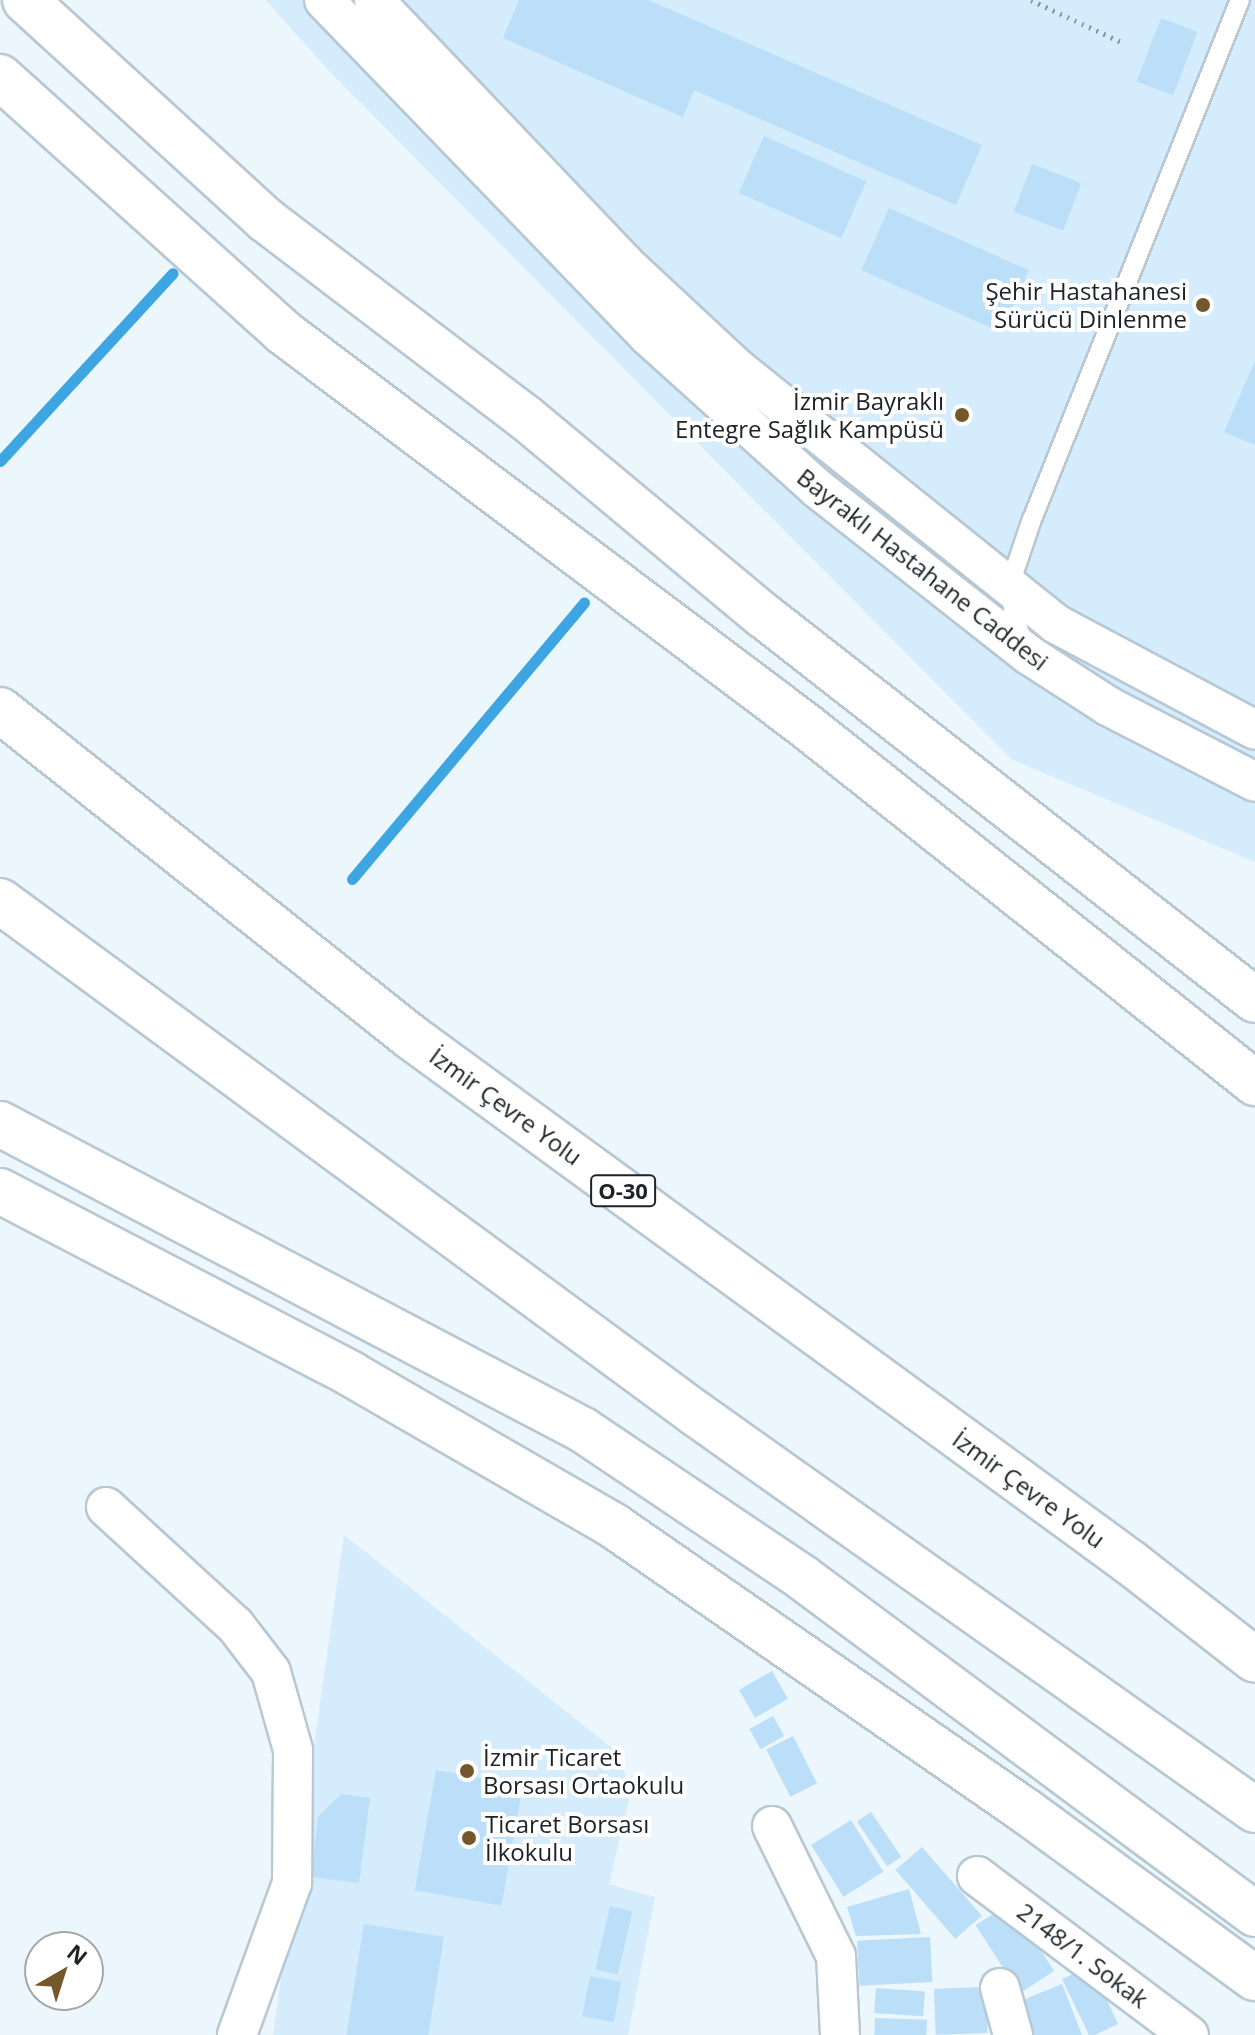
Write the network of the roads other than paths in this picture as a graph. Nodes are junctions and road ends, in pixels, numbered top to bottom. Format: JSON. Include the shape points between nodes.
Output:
{"nodes":[{"id":1,"x":25,"y":0,"type":"edge"},
{"id":2,"x":324,"y":0,"type":"edge"},
{"id":3,"x":374,"y":0,"type":"edge"},
{"id":4,"x":1240,"y":0,"type":"edge"},
{"id":5,"x":0,"y":77,"type":"edge"},
{"id":6,"x":1010,"y":584,"type":"junction"},
{"id":7,"x":1029,"y":655,"type":"junction"},
{"id":8,"x":0,"y":710,"type":"edge"},
{"id":9,"x":1255,"y":730,"type":"edge"},
{"id":10,"x":1255,"y":782,"type":"edge"},
{"id":11,"x":0,"y":901,"type":"edge"},
{"id":12,"x":1255,"y":1000,"type":"edge"},
{"id":13,"x":1255,"y":1083,"type":"edge"},
{"id":14,"x":0,"y":1124,"type":"edge"},
{"id":15,"x":0,"y":1191,"type":"edge"},
{"id":16,"x":106,"y":1507,"type":"dead end"},
{"id":17,"x":1255,"y":1660,"type":"edge"},
{"id":18,"x":1255,"y":1810,"type":"edge"},
{"id":19,"x":772,"y":1826,"type":"dead end"},
{"id":20,"x":977,"y":1876,"type":"dead end"},
{"id":21,"x":1255,"y":1914,"type":"edge"},
{"id":22,"x":1255,"y":1978,"type":"edge"},
{"id":23,"x":1000,"y":1988,"type":"dead end"},
{"id":24,"x":237,"y":2035,"type":"edge"},
{"id":25,"x":840,"y":2035,"type":"edge"},
{"id":26,"x":1013,"y":2035,"type":"edge"},
{"id":27,"x":1189,"y":2035,"type":"edge"}],
"edges":[{"from":1,"to":12,"type":"highway","via":[[266,220],[526,418],[764,616]]},
{"from":2,"to":7,"type":"street","name":"Bayraklı Hastahane Caddesi","via":[[648,336],[818,489]]},
{"from":3,"to":6,"type":"street","name":"Bayraklı Hastahane Caddesi","via":[[682,322]]},
{"from":4,"to":6,"type":"lane"},
{"from":5,"to":13,"type":"highway","via":[[283,332],[806,726]]},
{"from":6,"to":7,"type":"lane","via":[[1014,617]]},
{"from":6,"to":9,"type":"street","name":"Bayraklı Hastahane Caddesi","via":[[1056,624]]},
{"from":7,"to":10,"type":"street","name":"Bayraklı Hastahane Caddesi","via":[[1108,706]]},
{"from":8,"to":17,"type":"highway","name":"İzmir Çevre Yolu","number":"O-30","via":[[411,1037],[1131,1563]]},
{"from":11,"to":18,"type":"highway","via":[[695,1413]]},
{"from":14,"to":21,"type":"highway","via":[[583,1430],[803,1578]]},
{"from":15,"to":22,"type":"highway","via":[[351,1374],[614,1526],[1027,1812]]},
{"from":16,"to":24,"type":"street","via":[[235,1625],[271,1672],[293,1750],[292,1883]]},
{"from":19,"to":25,"type":"street","via":[[836,1956]]},
{"from":20,"to":27,"type":"street","name":"2148/1. Sokak"},
{"from":23,"to":26,"type":"street"}]}
